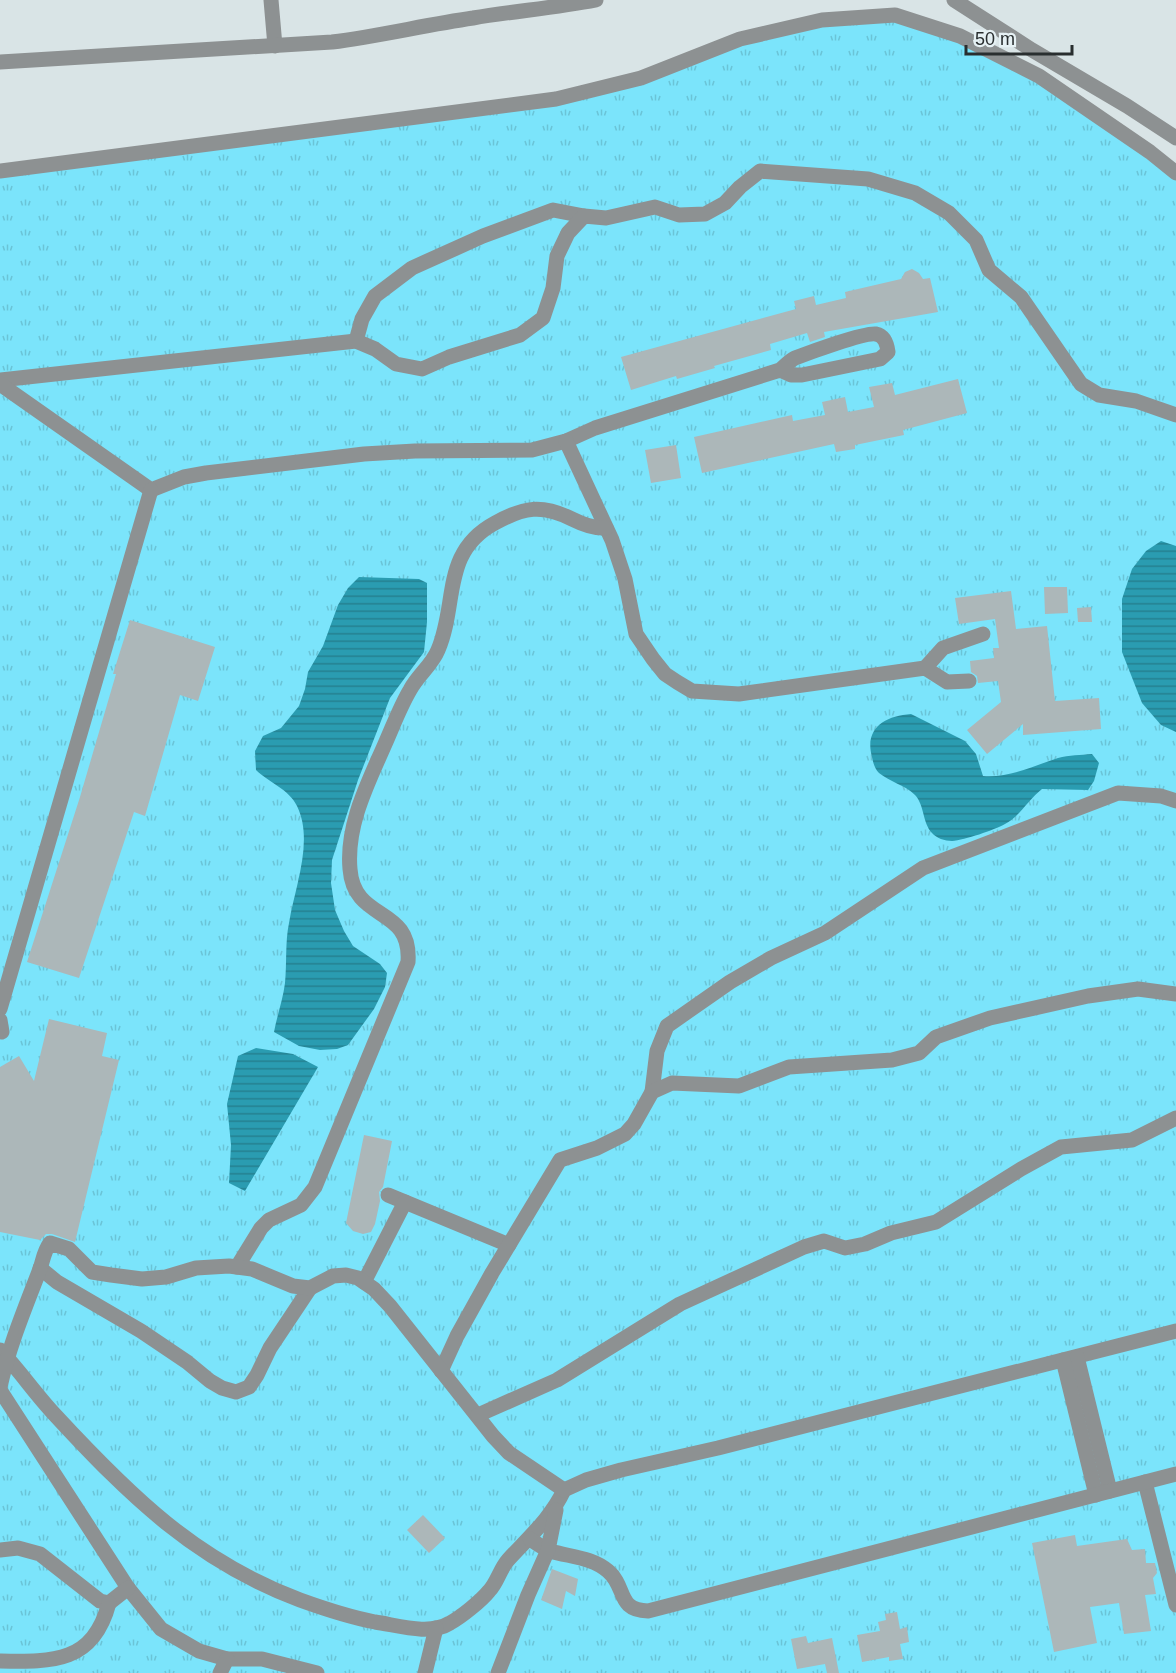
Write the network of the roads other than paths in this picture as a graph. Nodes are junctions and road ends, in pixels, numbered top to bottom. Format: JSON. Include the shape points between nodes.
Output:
{"nodes":[{"id":1,"x":272,"y":0,"type":"edge"},
{"id":2,"x":596,"y":0,"type":"edge"},
{"id":3,"x":954,"y":0,"type":"edge"},
{"id":4,"x":275,"y":46,"type":"junction"},
{"id":5,"x":0,"y":62,"type":"edge"},
{"id":6,"x":1176,"y":138,"type":"edge"},
{"id":7,"x":0,"y":171,"type":"edge"},
{"id":8,"x":1176,"y":173,"type":"edge"},
{"id":9,"x":584,"y":216,"type":"junction"},
{"id":10,"x":356,"y":341,"type":"junction"},
{"id":11,"x":780,"y":370,"type":"junction"},
{"id":12,"x":0,"y":382,"type":"edge"},
{"id":13,"x":1176,"y":415,"type":"edge"},
{"id":14,"x":566,"y":441,"type":"junction"},
{"id":15,"x":151,"y":490,"type":"junction"},
{"id":16,"x":606,"y":528,"type":"junction"},
{"id":17,"x":983,"y":634,"type":"dead end"},
{"id":18,"x":925,"y":668,"type":"junction"},
{"id":19,"x":969,"y":681,"type":"dead end"},
{"id":20,"x":1176,"y":801,"type":"edge"},
{"id":21,"x":2,"y":991,"type":"edge"},
{"id":22,"x":1176,"y":994,"type":"edge"},
{"id":23,"x":0,"y":1009,"type":"edge"},
{"id":24,"x":652,"y":1092,"type":"junction"},
{"id":25,"x":1176,"y":1118,"type":"edge"},
{"id":26,"x":388,"y":1195,"type":"dead end"},
{"id":27,"x":405,"y":1202,"type":"junction"},
{"id":28,"x":509,"y":1245,"type":"junction"},
{"id":29,"x":237,"y":1267,"type":"junction"},
{"id":30,"x":40,"y":1268,"type":"junction"},
{"id":31,"x":364,"y":1282,"type":"junction"},
{"id":32,"x":310,"y":1288,"type":"junction"},
{"id":33,"x":1176,"y":1331,"type":"edge"},
{"id":34,"x":3,"y":1353,"type":"edge"},
{"id":35,"x":1070,"y":1358,"type":"junction"},
{"id":36,"x":441,"y":1371,"type":"junction"},
{"id":37,"x":0,"y":1388,"type":"edge"},
{"id":38,"x":478,"y":1415,"type":"junction"},
{"id":39,"x":1176,"y":1474,"type":"edge"},
{"id":40,"x":1145,"y":1482,"type":"junction"},
{"id":41,"x":564,"y":1490,"type":"junction"},
{"id":42,"x":1103,"y":1493,"type":"junction"},
{"id":43,"x":556,"y":1507,"type":"junction"},
{"id":44,"x":530,"y":1539,"type":"junction"},
{"id":45,"x":0,"y":1550,"type":"edge"},
{"id":46,"x":548,"y":1550,"type":"junction"},
{"id":47,"x":128,"y":1588,"type":"junction"},
{"id":48,"x":109,"y":1603,"type":"junction"},
{"id":49,"x":1176,"y":1605,"type":"edge"},
{"id":50,"x":436,"y":1628,"type":"junction"},
{"id":51,"x":0,"y":1661,"type":"edge"},
{"id":52,"x":224,"y":1666,"type":"edge"},
{"id":53,"x":317,"y":1673,"type":"edge"},
{"id":54,"x":425,"y":1673,"type":"edge"},
{"id":55,"x":498,"y":1673,"type":"edge"}],
"edges":[{"from":1,"to":4,"type":"street"},
{"from":2,"to":4,"type":"street","via":[[380,36]]},
{"from":3,"to":6,"type":"street"},
{"from":4,"to":5,"type":"street"},
{"from":7,"to":8,"type":"street","via":[[555,99],[641,78],[740,39],[822,20],[895,15],[960,36],[1040,76]]},
{"from":9,"to":10,"type":"street","via":[[553,210],[412,268],[375,296],[362,319]]},
{"from":9,"to":10,"type":"street","via":[[568,233],[556,256],[553,288],[543,318],[520,335],[422,369],[396,364]]},
{"from":9,"to":13,"type":"street","via":[[606,218],[655,207],[679,215],[705,214],[725,204],[760,171],[868,179],[915,192],[949,213],[976,240],[989,270],[1021,297],[1081,384],[1098,395],[1136,401]]},
{"from":10,"to":12,"type":"street"},
{"from":11,"to":11,"type":"street","via":[[802,375],[880,358],[888,352],[887,343],[874,333],[862,336],[792,359]]},
{"from":11,"to":14,"type":"street","via":[[595,428]]},
{"from":12,"to":15,"type":"street"},
{"from":14,"to":15,"type":"street","via":[[532,450],[364,454],[206,473]]},
{"from":14,"to":16,"type":"street"},
{"from":15,"to":21,"type":"street"},
{"from":16,"to":18,"type":"street","via":[[625,579],[636,634],[665,674],[692,691],[739,694]]},
{"from":16,"to":29,"type":"street","via":[[599,529],[546,509],[524,510],[494,523],[465,547],[455,571],[441,643],[399,712],[364,792],[351,834],[352,885],[362,902],[403,931],[408,962],[315,1187],[300,1205],[261,1228]]},
{"from":17,"to":18,"type":"street","via":[[943,648]]},
{"from":18,"to":19,"type":"street","via":[[947,682]]},
{"from":20,"to":24,"type":"street","via":[[1118,793],[922,868],[825,933],[730,982],[667,1026],[657,1051]]},
{"from":21,"to":23,"type":"street"},
{"from":22,"to":24,"type":"street","via":[[1138,989],[1088,996],[990,1018],[936,1037],[919,1053],[892,1060],[789,1067],[739,1086],[672,1083]]},
{"from":24,"to":28,"type":"street","via":[[625,1134],[560,1160]]},
{"from":25,"to":38,"type":"street","via":[[1132,1140],[1061,1147],[936,1222],[845,1248],[824,1241],[804,1247],[680,1304],[557,1380]]},
{"from":26,"to":27,"type":"street"},
{"from":27,"to":28,"type":"street"},
{"from":27,"to":31,"type":"street"},
{"from":28,"to":36,"type":"street"},
{"from":29,"to":30,"type":"street","via":[[196,1268],[142,1279],[92,1272],[69,1249],[50,1243]]},
{"from":29,"to":32,"type":"street","via":[[252,1269],[293,1287]]},
{"from":30,"to":32,"type":"street","via":[[141,1331],[210,1381],[236,1392],[249,1387]]},
{"from":30,"to":34,"type":"street"},
{"from":31,"to":32,"type":"street","via":[[346,1275],[333,1276]]},
{"from":31,"to":36,"type":"street","via":[[390,1306]]},
{"from":33,"to":35,"type":"street"},
{"from":34,"to":37,"type":"street"},
{"from":34,"to":50,"type":"street","via":[[55,1415],[128,1490],[166,1524],[219,1562],[272,1589],[349,1617]]},
{"from":35,"to":41,"type":"street","via":[[621,1470]]},
{"from":35,"to":42,"type":"street"},
{"from":36,"to":38,"type":"street"},
{"from":37,"to":47,"type":"street"},
{"from":38,"to":41,"type":"street","via":[[509,1453]]},
{"from":39,"to":40,"type":"street"},
{"from":40,"to":42,"type":"street"},
{"from":40,"to":49,"type":"street"},
{"from":41,"to":43,"type":"street"},
{"from":42,"to":46,"type":"street","via":[[648,1611],[636,1611],[626,1604],[612,1574],[599,1563]]},
{"from":43,"to":44,"type":"street"},
{"from":43,"to":46,"type":"street"},
{"from":44,"to":46,"type":"street"},
{"from":44,"to":50,"type":"street","via":[[506,1562],[490,1591],[450,1623]]},
{"from":45,"to":48,"type":"street","via":[[18,1548],[40,1554],[99,1601]]},
{"from":46,"to":55,"type":"street"},
{"from":47,"to":48,"type":"street"},
{"from":47,"to":52,"type":"street","via":[[161,1629]]},
{"from":48,"to":51,"type":"street","via":[[101,1628],[84,1647],[66,1657],[39,1662]]},
{"from":50,"to":54,"type":"street"},
{"from":52,"to":53,"type":"street","via":[[262,1659]]}]}
